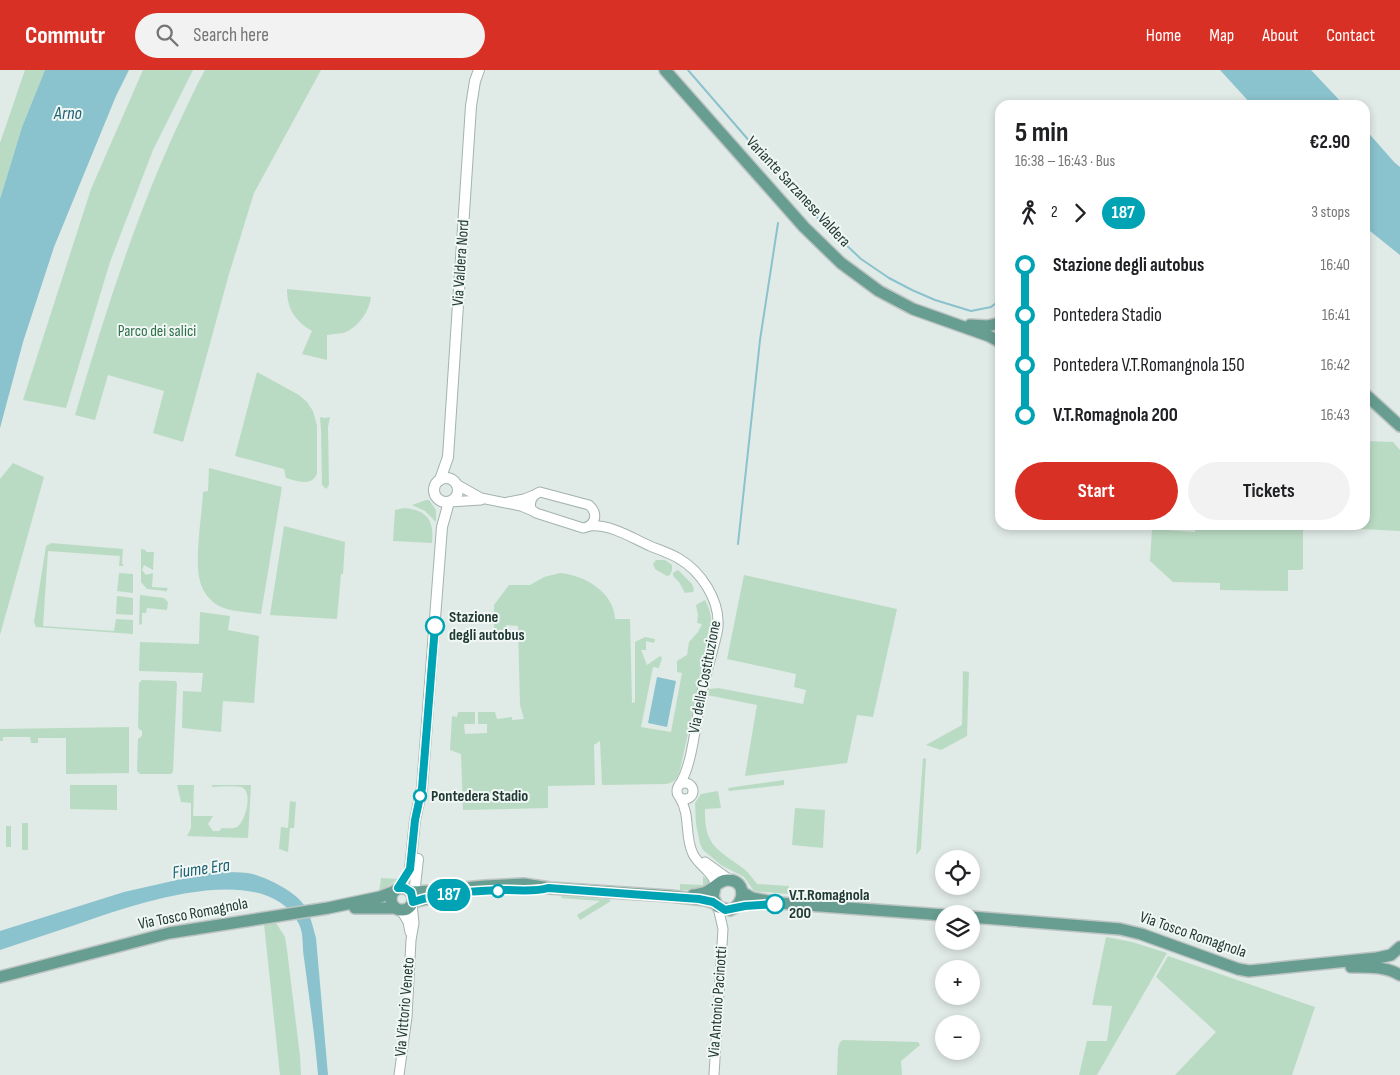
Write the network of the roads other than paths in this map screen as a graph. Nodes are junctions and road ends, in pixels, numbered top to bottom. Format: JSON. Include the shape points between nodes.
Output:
{"nodes":[{"id":1,"x":478,"y":70,"type":"edge"},
{"id":2,"x":665,"y":70,"type":"edge"},
{"id":3,"x":953,"y":323,"type":"junction"},
{"id":4,"x":995,"y":324,"type":"edge"},
{"id":5,"x":995,"y":340,"type":"edge"},
{"id":6,"x":1370,"y":399,"type":"edge"},
{"id":7,"x":1400,"y":426,"type":"edge"},
{"id":8,"x":448,"y":456,"type":"junction"},
{"id":9,"x":440,"y":480,"type":"junction"},
{"id":10,"x":454,"y":482,"type":"junction"},
{"id":11,"x":534,"y":495,"type":"junction"},
{"id":12,"x":437,"y":499,"type":"junction"},
{"id":13,"x":488,"y":500,"type":"junction"},
{"id":14,"x":449,"y":502,"type":"junction"},
{"id":15,"x":502,"y":502,"type":"junction"},
{"id":16,"x":533,"y":511,"type":"junction"},
{"id":17,"x":595,"y":512,"type":"junction"},
{"id":18,"x":590,"y":526,"type":"junction"},
{"id":19,"x":442,"y":527,"type":"junction"},
{"id":20,"x":615,"y":530,"type":"junction"},
{"id":21,"x":688,"y":760,"type":"junction"},
{"id":22,"x":690,"y":784,"type":"junction"},
{"id":23,"x":679,"y":785,"type":"junction"},
{"id":24,"x":422,"y":788,"type":"junction"},
{"id":25,"x":692,"y":796,"type":"junction"},
{"id":26,"x":680,"y":798,"type":"junction"},
{"id":27,"x":687,"y":816,"type":"junction"},
{"id":28,"x":690,"y":845,"type":"junction"},
{"id":29,"x":730,"y":880,"type":"junction"},
{"id":30,"x":715,"y":886,"type":"junction"},
{"id":31,"x":395,"y":890,"type":"junction"},
{"id":32,"x":742,"y":892,"type":"junction"},
{"id":33,"x":670,"y":896,"type":"junction"},
{"id":34,"x":412,"y":897,"type":"junction"},
{"id":35,"x":779,"y":903,"type":"junction"},
{"id":36,"x":717,"y":905,"type":"junction"},
{"id":37,"x":328,"y":908,"type":"junction"},
{"id":38,"x":398,"y":909,"type":"junction"},
{"id":39,"x":733,"y":909,"type":"junction"},
{"id":40,"x":935,"y":913,"type":"edge"},
{"id":41,"x":980,"y":918,"type":"edge"},
{"id":42,"x":723,"y":929,"type":"junction"},
{"id":43,"x":411,"y":940,"type":"junction"},
{"id":44,"x":1400,"y":949,"type":"edge"},
{"id":45,"x":1312,"y":966,"type":"junction"},
{"id":46,"x":1400,"y":973,"type":"edge"},
{"id":47,"x":0,"y":977,"type":"edge"},
{"id":48,"x":399,"y":1075,"type":"edge"},
{"id":49,"x":714,"y":1075,"type":"edge"}],
"edges":[{"from":1,"to":8,"type":"main road","name":"Via Valdera Nord","via":[[471,106]]},
{"from":2,"to":3,"type":"main road","name":"Variante Sarzanese Valdera","via":[[804,227],[841,263],[896,300]]},
{"from":3,"to":4,"type":"main road","name":"Variante Sarzanese Valdera"},
{"from":3,"to":5,"type":"main road","name":"Variante Sarzanese Valdera"},
{"from":6,"to":7,"type":"main road"},
{"from":8,"to":9,"type":"main road","name":"Via Valdera Nord"},
{"from":8,"to":10,"type":"main road","name":"Via Valdera Nord"},
{"from":9,"to":10,"type":"main road","via":[[446,478]]},
{"from":9,"to":12,"type":"main road","name":"Via Valdera Nord","via":[[434,490]]},
{"from":10,"to":13,"type":"street"},
{"from":10,"to":14,"type":"main road","via":[[458,491]]},
{"from":11,"to":15,"type":"street","name":"Via della Costituzione"},
{"from":11,"to":16,"type":"street","via":[[530,504]]},
{"from":11,"to":17,"type":"street","name":"Via della Costituzione","via":[[546,492],[587,504]]},
{"from":12,"to":14,"type":"main road"},
{"from":12,"to":19,"type":"main road","name":"Via Vittorio Veneto"},
{"from":13,"to":14,"type":"street"},
{"from":13,"to":15,"type":"street"},
{"from":14,"to":19,"type":"main road","name":"Via Vittorio Veneto"},
{"from":15,"to":16,"type":"street","name":"Via della Costituzione"},
{"from":16,"to":18,"type":"street","name":"Via della Costituzione","via":[[579,527]]},
{"from":17,"to":18,"type":"street","via":[[595,520]]},
{"from":17,"to":20,"type":"street","name":"Via della Costituzione","via":[[600,520]]},
{"from":18,"to":20,"type":"street","name":"Via della Costituzione"},
{"from":19,"to":24,"type":"main road","name":"Via Vittorio Veneto"},
{"from":20,"to":21,"type":"street","name":"Via della Costituzione","via":[[684,562],[705,584],[715,604],[718,629]]},
{"from":21,"to":22,"type":"street","name":"Via della Costituzione"},
{"from":21,"to":23,"type":"street","name":"Via della Costituzione"},
{"from":22,"to":23,"type":"street"},
{"from":22,"to":25,"type":"street","via":[[694,790]]},
{"from":23,"to":26,"type":"street","via":[[677,792]]},
{"from":24,"to":31,"type":"main road","name":"Via Vittorio Veneto","via":[[410,869]]},
{"from":24,"to":34,"type":"main road","name":"Via Vittorio Veneto","via":[[418,864]]},
{"from":25,"to":26,"type":"street"},
{"from":25,"to":27,"type":"street"},
{"from":26,"to":27,"type":"street"},
{"from":27,"to":28,"type":"street"},
{"from":28,"to":29,"type":"street","via":[[711,867]]},
{"from":28,"to":30,"type":"street","via":[[694,857],[713,877]]},
{"from":29,"to":30,"type":"main road"},
{"from":29,"to":32,"type":"main road","via":[[739,885]]},
{"from":30,"to":33,"type":"main road","via":[[701,894]]},
{"from":30,"to":36,"type":"main road","via":[[713,895]]},
{"from":31,"to":34,"type":"main road","via":[[405,888]]},
{"from":31,"to":37,"type":"main road","name":"Via Tosco Romagnola","via":[[380,897]]},
{"from":31,"to":38,"type":"main road","via":[[391,901]]},
{"from":32,"to":35,"type":"main road","via":[[748,897]]},
{"from":32,"to":39,"type":"main road","via":[[741,901]]},
{"from":33,"to":34,"type":"main road","via":[[548,888]]},
{"from":33,"to":36,"type":"main road","via":[[705,900]]},
{"from":34,"to":38,"type":"main road","via":[[407,909]]},
{"from":34,"to":43,"type":"street","name":"Via Vittorio Veneto","via":[[414,923]]},
{"from":35,"to":39,"type":"main road"},
{"from":35,"to":40,"type":"main road"},
{"from":36,"to":39,"type":"main road","via":[[725,910]]},
{"from":36,"to":42,"type":"street","name":"Via Antonio Pacinotti"},
{"from":37,"to":38,"type":"main road"},
{"from":37,"to":47,"type":"main road","name":"Via Tosco Romagnola","via":[[161,935]]},
{"from":38,"to":43,"type":"street","name":"Via Vittorio Veneto","via":[[408,922]]},
{"from":39,"to":42,"type":"street","name":"Via Antonio Pacinotti"},
{"from":41,"to":45,"type":"main road","name":"Via Tosco Romagnola","via":[[1120,928],[1244,970]]},
{"from":42,"to":49,"type":"street","name":"Via Antonio Pacinotti"},
{"from":43,"to":48,"type":"street","name":"Via Vittorio Veneto","via":[[407,1017]]},
{"from":44,"to":45,"type":"main road","name":"Via Tosco Romagnola","via":[[1387,956]]},
{"from":44,"to":46,"type":"main road"},
{"from":45,"to":46,"type":"main road","via":[[1381,968]]}]}
